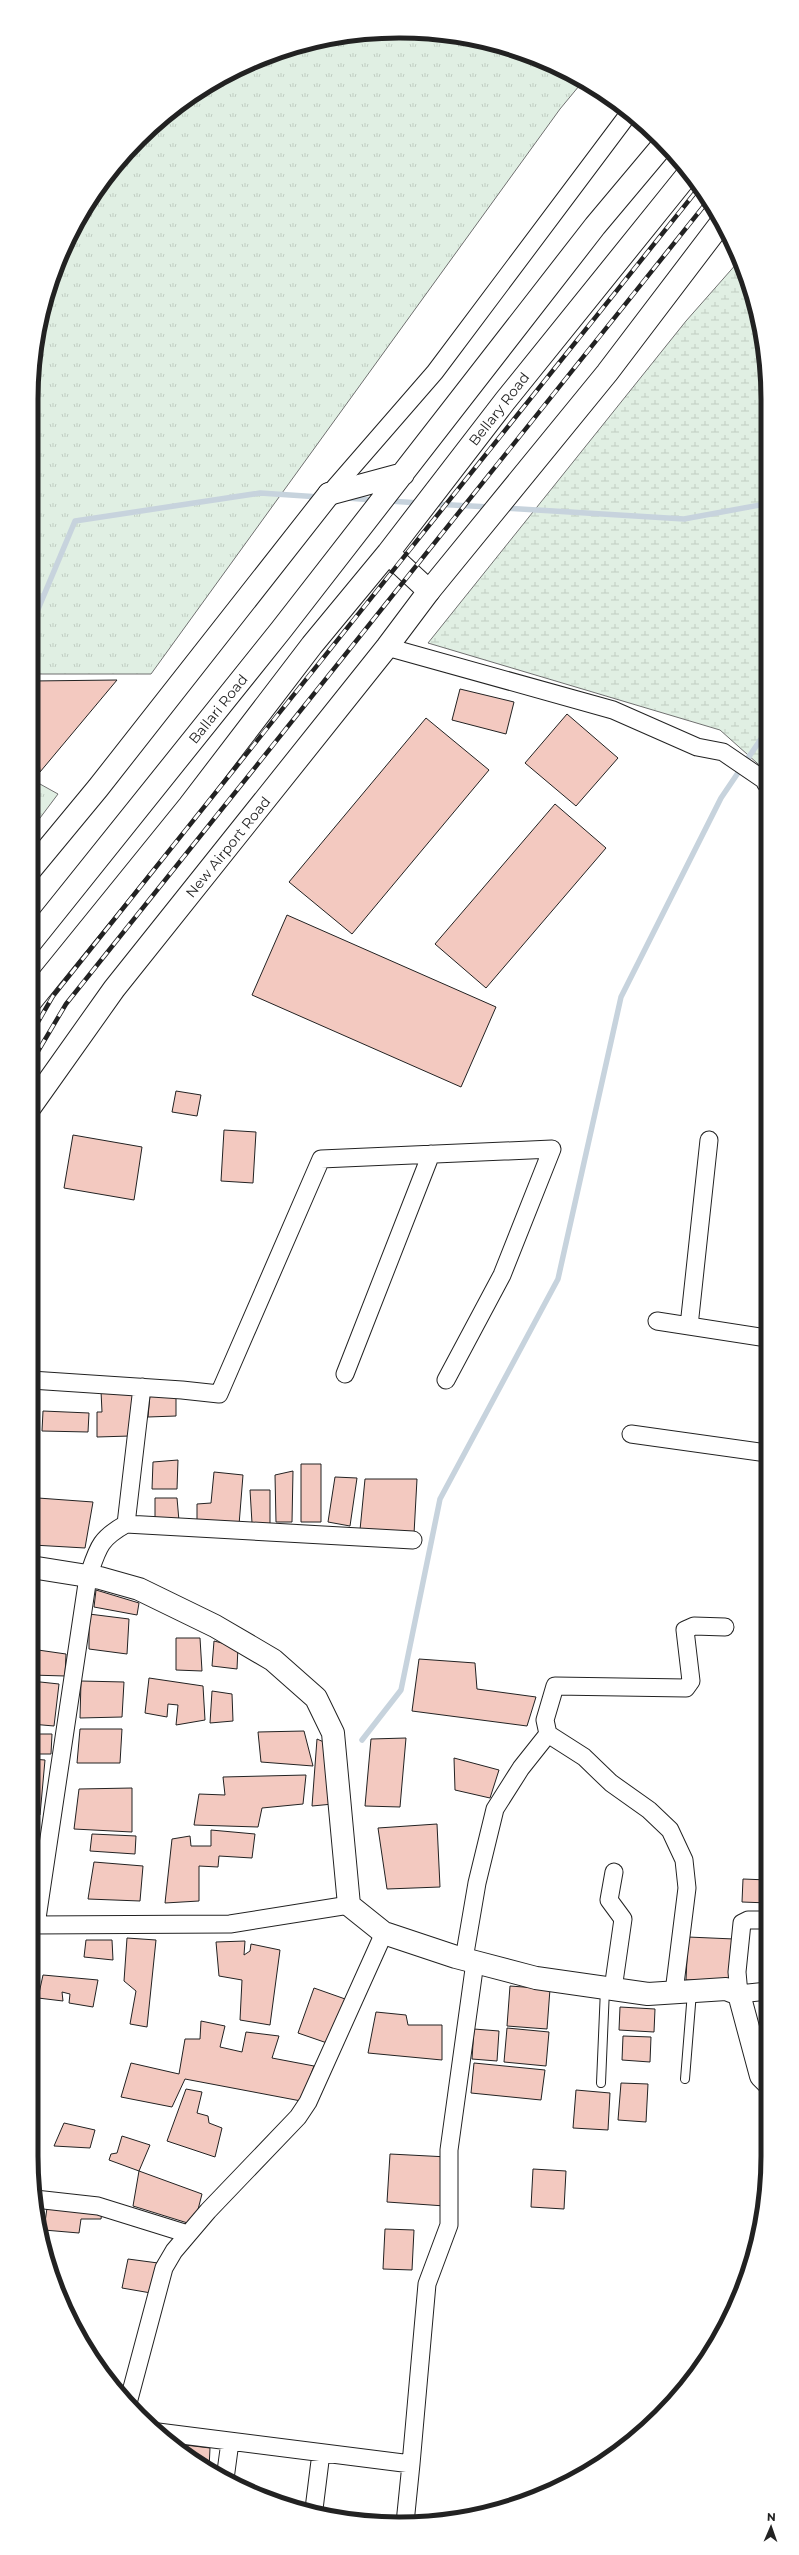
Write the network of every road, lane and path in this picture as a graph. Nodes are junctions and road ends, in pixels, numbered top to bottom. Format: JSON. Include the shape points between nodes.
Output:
{"nodes":[{"id":1,"x":626,"y":118,"type":"edge"},
{"id":2,"x":660,"y":149,"type":"edge"},
{"id":3,"x":685,"y":178,"type":"edge"},
{"id":4,"x":718,"y":228,"type":"edge"},
{"id":5,"x":402,"y":474,"type":"junction"},
{"id":6,"x":326,"y":498,"type":"junction"},
{"id":7,"x":388,"y":553,"type":"junction"},
{"id":8,"x":429,"y":591,"type":"junction"},
{"id":9,"x":387,"y":647,"type":"junction"},
{"id":10,"x":761,"y":778,"type":"edge"},
{"id":11,"x":38,"y":861,"type":"edge"},
{"id":12,"x":38,"y":933,"type":"edge"},
{"id":13,"x":38,"y":992,"type":"edge"},
{"id":14,"x":38,"y":1096,"type":"edge"},
{"id":15,"x":709,"y":1140,"type":"dead end"},
{"id":16,"x":431,"y":1154,"type":"junction"},
{"id":17,"x":656,"y":1321,"type":"dead end"},
{"id":18,"x":689,"y":1326,"type":"junction"},
{"id":19,"x":761,"y":1337,"type":"edge"},
{"id":20,"x":345,"y":1374,"type":"dead end"},
{"id":21,"x":38,"y":1380,"type":"edge"},
{"id":22,"x":446,"y":1380,"type":"dead end"},
{"id":23,"x":142,"y":1387,"type":"junction"},
{"id":24,"x":631,"y":1434,"type":"dead end"},
{"id":25,"x":761,"y":1452,"type":"edge"},
{"id":26,"x":126,"y":1524,"type":"junction"},
{"id":27,"x":412,"y":1540,"type":"dead end"},
{"id":28,"x":38,"y":1568,"type":"edge"},
{"id":29,"x":88,"y":1576,"type":"junction"},
{"id":30,"x":725,"y":1627,"type":"dead end"},
{"id":31,"x":548,"y":1734,"type":"junction"},
{"id":32,"x":614,"y":1872,"type":"dead end"},
{"id":33,"x":38,"y":1899,"type":"edge"},
{"id":34,"x":349,"y":1905,"type":"junction"},
{"id":35,"x":761,"y":1920,"type":"edge"},
{"id":36,"x":38,"y":1925,"type":"edge"},
{"id":37,"x":384,"y":1933,"type":"junction"},
{"id":38,"x":470,"y":1961,"type":"junction"},
{"id":39,"x":609,"y":1988,"type":"junction"},
{"id":40,"x":683,"y":1992,"type":"junction"},
{"id":41,"x":761,"y":1992,"type":"edge"},
{"id":42,"x":738,"y":1994,"type":"junction"},
{"id":43,"x":761,"y":2076,"type":"edge"},
{"id":44,"x":685,"y":2079,"type":"dead end"},
{"id":45,"x":601,"y":2083,"type":"dead end"},
{"id":46,"x":41,"y":2200,"type":"edge"},
{"id":47,"x":188,"y":2234,"type":"junction"},
{"id":48,"x":130,"y":2396,"type":"edge"},
{"id":49,"x":169,"y":2434,"type":"edge"},
{"id":50,"x":230,"y":2442,"type":"junction"},
{"id":51,"x":321,"y":2453,"type":"junction"},
{"id":52,"x":411,"y":2464,"type":"junction"},
{"id":53,"x":226,"y":2473,"type":"edge"},
{"id":54,"x":314,"y":2507,"type":"edge"},
{"id":55,"x":406,"y":2517,"type":"edge"}],
"edges":[{"from":1,"to":6,"type":"street","via":[[435,372]]},
{"from":2,"to":5,"type":"main road","via":[[595,226]]},
{"from":3,"to":7,"type":"main road","name":"Bellary Road","via":[[510,395]]},
{"from":4,"to":8,"type":"main road","name":"New Airport Road","via":[[607,373]]},
{"from":5,"to":6,"type":"main road"},
{"from":5,"to":12,"type":"main road","name":"Ballari Road","via":[[281,630]]},
{"from":6,"to":11,"type":"main road"},
{"from":7,"to":8,"type":"main road"},
{"from":7,"to":13,"type":"main road","name":"Bellary Road","via":[[312,645],[190,806]]},
{"from":8,"to":9,"type":"main road","name":"New Airport Road"},
{"from":9,"to":10,"type":"street","via":[[613,710],[697,747],[723,752]]},
{"from":9,"to":14,"type":"main road","name":"New Airport Road","via":[[114,989]]},
{"from":15,"to":18,"type":"street"},
{"from":16,"to":20,"type":"street"},
{"from":16,"to":22,"type":"street","via":[[552,1149],[502,1275]]},
{"from":16,"to":23,"type":"street","via":[[321,1159],[220,1394]]},
{"from":17,"to":18,"type":"street"},
{"from":18,"to":19,"type":"street"},
{"from":21,"to":23,"type":"street"},
{"from":23,"to":26,"type":"street"},
{"from":24,"to":25,"type":"street"},
{"from":26,"to":27,"type":"street"},
{"from":26,"to":29,"type":"street","via":[[108,1534],[97,1550]]},
{"from":28,"to":29,"type":"main road"},
{"from":29,"to":33,"type":"street"},
{"from":29,"to":34,"type":"main road","via":[[139,1589],[215,1626],[273,1660],[316,1698],[333,1733]]},
{"from":30,"to":31,"type":"street","via":[[694,1626],[685,1630],[691,1681],[686,1688],[555,1686],[546,1720]]},
{"from":31,"to":38,"type":"street","via":[[525,1762],[495,1809],[477,1883]]},
{"from":31,"to":40,"type":"street","via":[[584,1757],[611,1783],[649,1810],[670,1830],[684,1860],[687,1888]]},
{"from":32,"to":39,"type":"street","via":[[609,1900],[623,1919]]},
{"from":34,"to":36,"type":"street","via":[[230,1924]]},
{"from":34,"to":37,"type":"main road"},
{"from":35,"to":42,"type":"street","via":[[748,1920],[742,1923],[737,1972]]},
{"from":37,"to":38,"type":"main road"},
{"from":37,"to":47,"type":"street","via":[[308,2102],[298,2117]]},
{"from":38,"to":39,"type":"main road","via":[[536,1978]]},
{"from":38,"to":52,"type":"street","via":[[449,2150],[449,2225],[427,2284]]},
{"from":39,"to":40,"type":"main road","via":[[648,1994]]},
{"from":39,"to":45,"type":"lane"},
{"from":40,"to":42,"type":"main road","via":[[726,1989]]},
{"from":40,"to":44,"type":"lane"},
{"from":41,"to":42,"type":"street"},
{"from":42,"to":43,"type":"main road"},
{"from":46,"to":47,"type":"street","via":[[98,2206]]},
{"from":47,"to":48,"type":"street","via":[[164,2268]]},
{"from":49,"to":50,"type":"street"},
{"from":50,"to":51,"type":"street"},
{"from":50,"to":53,"type":"street"},
{"from":51,"to":52,"type":"street"},
{"from":51,"to":54,"type":"street"},
{"from":52,"to":55,"type":"street"}]}
